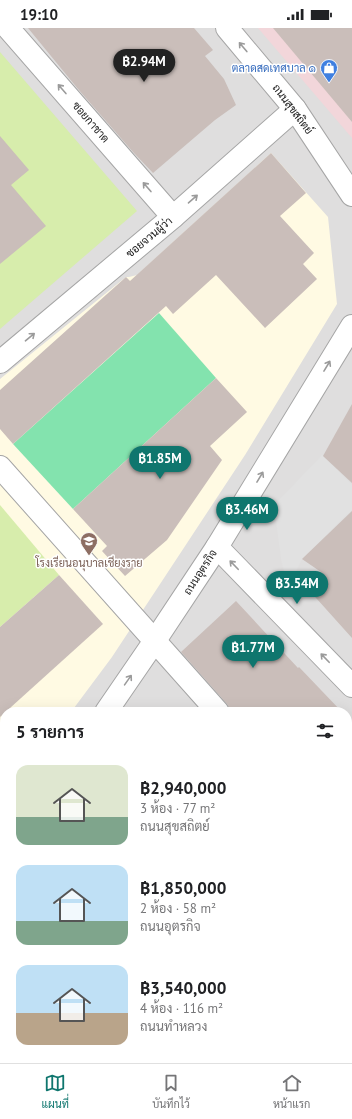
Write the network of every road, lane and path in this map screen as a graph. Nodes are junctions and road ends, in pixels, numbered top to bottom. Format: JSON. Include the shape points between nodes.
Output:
{"nodes":[{"id":1,"x":8,"y":28,"type":"edge"},
{"id":2,"x":227,"y":28,"type":"edge"},
{"id":3,"x":296,"y":109,"type":"junction"},
{"id":4,"x":352,"y":195,"type":"edge"},
{"id":5,"x":173,"y":217,"type":"junction"},
{"id":6,"x":352,"y":326,"type":"edge"},
{"id":7,"x":0,"y":362,"type":"edge"},
{"id":8,"x":0,"y":466,"type":"edge"},
{"id":9,"x":217,"y":547,"type":"junction"},
{"id":10,"x":154,"y":642,"type":"junction"},
{"id":11,"x":352,"y":686,"type":"edge"},
{"id":12,"x":109,"y":707,"type":"edge"},
{"id":13,"x":213,"y":707,"type":"edge"}],
"edges":[{"from":5,"to":1,"type":"street","name":"ซอยกาชาด","one_way":true},
{"from":3,"to":2,"type":"street","name":"ถนนสุขสถิตย์","one_way":true},
{"from":3,"to":4,"type":"street","name":"ถนนสุขสถิตย์"},
{"from":5,"to":3,"type":"street","name":"ซอยจวนผู้ว่า","one_way":true},
{"from":7,"to":5,"type":"street","name":"ซอยจวนผู้ว่า","one_way":true},
{"from":9,"to":6,"type":"street","name":"ถนนอุตรกิจ","one_way":true},
{"from":8,"to":10,"type":"street"},
{"from":9,"to":10,"type":"street","name":"ถนนอุตรกิจ"},
{"from":11,"to":9,"type":"street","one_way":true},
{"from":12,"to":10,"type":"street","name":"ถนนอุตรกิจ","one_way":true},
{"from":10,"to":13,"type":"street"}]}
